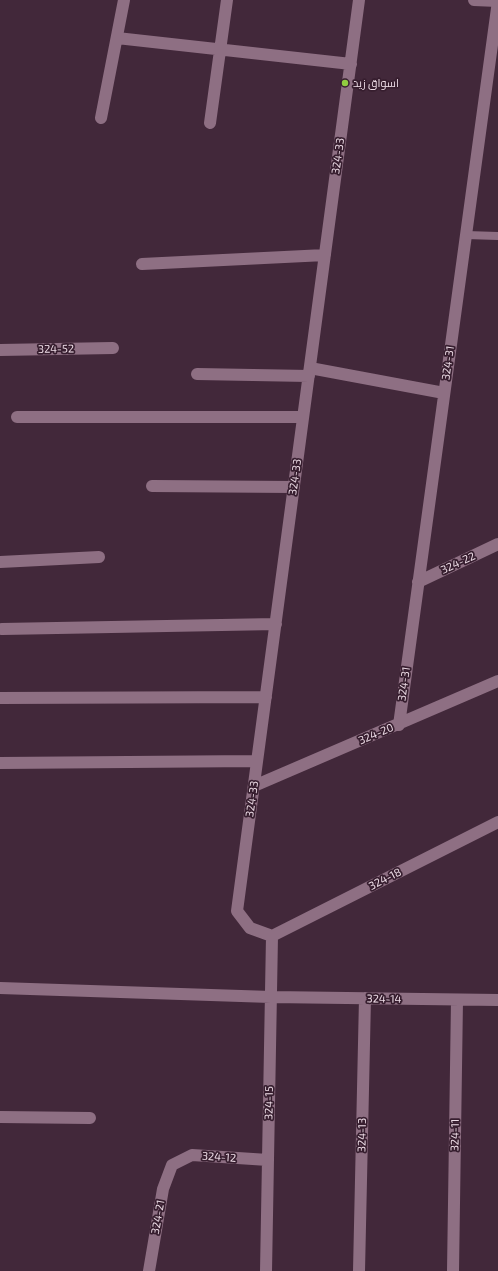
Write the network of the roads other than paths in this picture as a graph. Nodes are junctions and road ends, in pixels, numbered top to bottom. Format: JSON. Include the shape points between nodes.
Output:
{"nodes":[{"id":1,"x":124,"y":0,"type":"edge"},
{"id":2,"x":227,"y":0,"type":"edge"},
{"id":3,"x":359,"y":0,"type":"edge"},
{"id":4,"x":474,"y":0,"type":"edge"},
{"id":5,"x":498,"y":1,"type":"edge"},
{"id":6,"x":117,"y":38,"type":"junction"},
{"id":7,"x":221,"y":49,"type":"junction"},
{"id":8,"x":351,"y":64,"type":"junction"},
{"id":9,"x":100,"y":118,"type":"dead end"},
{"id":10,"x":210,"y":123,"type":"dead end"},
{"id":11,"x":466,"y":235,"type":"junction"},
{"id":12,"x":498,"y":236,"type":"edge"},
{"id":13,"x":325,"y":255,"type":"junction"},
{"id":14,"x":142,"y":264,"type":"dead end"},
{"id":15,"x":113,"y":348,"type":"dead end"},
{"id":16,"x":0,"y":350,"type":"edge"},
{"id":17,"x":310,"y":372,"type":"junction"},
{"id":18,"x":197,"y":374,"type":"dead end"},
{"id":19,"x":444,"y":393,"type":"junction"},
{"id":20,"x":17,"y":417,"type":"dead end"},
{"id":21,"x":303,"y":417,"type":"junction"},
{"id":22,"x":152,"y":486,"type":"dead end"},
{"id":23,"x":294,"y":487,"type":"junction"},
{"id":24,"x":498,"y":544,"type":"edge"},
{"id":25,"x":99,"y":557,"type":"dead end"},
{"id":26,"x":0,"y":562,"type":"edge"},
{"id":27,"x":418,"y":582,"type":"junction"},
{"id":28,"x":276,"y":624,"type":"junction"},
{"id":29,"x":2,"y":629,"type":"dead end"},
{"id":30,"x":498,"y":682,"type":"edge"},
{"id":31,"x":266,"y":697,"type":"junction"},
{"id":32,"x":0,"y":698,"type":"edge"},
{"id":33,"x":399,"y":725,"type":"junction"},
{"id":34,"x":258,"y":760,"type":"junction"},
{"id":35,"x":0,"y":763,"type":"edge"},
{"id":36,"x":254,"y":786,"type":"junction"},
{"id":37,"x":498,"y":822,"type":"edge"},
{"id":38,"x":272,"y":936,"type":"junction"},
{"id":39,"x":0,"y":988,"type":"edge"},
{"id":40,"x":271,"y":997,"type":"junction"},
{"id":41,"x":365,"y":998,"type":"junction"},
{"id":42,"x":456,"y":1000,"type":"junction"},
{"id":43,"x":498,"y":1000,"type":"edge"},
{"id":44,"x":0,"y":1117,"type":"edge"},
{"id":45,"x":90,"y":1118,"type":"dead end"},
{"id":46,"x":268,"y":1160,"type":"junction"},
{"id":47,"x":172,"y":1165,"type":"joint"},
{"id":48,"x":149,"y":1271,"type":"edge"},
{"id":49,"x":266,"y":1271,"type":"edge"},
{"id":50,"x":359,"y":1271,"type":"edge"},
{"id":51,"x":453,"y":1271,"type":"edge"}],
"edges":[{"from":1,"to":6,"type":"street"},
{"from":2,"to":7,"type":"street"},
{"from":3,"to":8,"type":"street","name":"324-33"},
{"from":4,"to":5,"type":"street"},
{"from":5,"to":11,"type":"street","name":"324-31"},
{"from":6,"to":7,"type":"street"},
{"from":6,"to":9,"type":"street"},
{"from":7,"to":8,"type":"street"},
{"from":7,"to":10,"type":"street"},
{"from":8,"to":13,"type":"street","name":"324-33"},
{"from":11,"to":12,"type":"lane"},
{"from":11,"to":19,"type":"street","name":"324-31"},
{"from":13,"to":14,"type":"street"},
{"from":13,"to":17,"type":"street","name":"324-33"},
{"from":15,"to":16,"type":"street","name":"324-52"},
{"from":17,"to":18,"type":"street"},
{"from":17,"to":19,"type":"street"},
{"from":17,"to":21,"type":"street","name":"324-33"},
{"from":19,"to":27,"type":"street","name":"324-31"},
{"from":20,"to":21,"type":"street"},
{"from":21,"to":23,"type":"street","name":"324-33"},
{"from":22,"to":23,"type":"street"},
{"from":23,"to":28,"type":"street","name":"324-33"},
{"from":24,"to":27,"type":"street","name":"324-22"},
{"from":25,"to":26,"type":"street"},
{"from":27,"to":33,"type":"street","name":"324-31"},
{"from":28,"to":29,"type":"street"},
{"from":28,"to":31,"type":"street","name":"324-33"},
{"from":30,"to":33,"type":"street","name":"324-20"},
{"from":31,"to":32,"type":"street"},
{"from":31,"to":34,"type":"street","name":"324-33"},
{"from":33,"to":36,"type":"street","name":"324-20"},
{"from":34,"to":35,"type":"street"},
{"from":34,"to":36,"type":"street","name":"324-33"},
{"from":36,"to":38,"type":"street","name":"324-33","via":[[237,911],[250,928]]},
{"from":37,"to":38,"type":"street","name":"324-18"},
{"from":38,"to":40,"type":"street","name":"324-15"},
{"from":39,"to":40,"type":"street","name":"324-14"},
{"from":40,"to":41,"type":"street","name":"324-14"},
{"from":40,"to":46,"type":"street","name":"324-15"},
{"from":41,"to":42,"type":"street","name":"324-14"},
{"from":41,"to":50,"type":"street","name":"324-13"},
{"from":42,"to":43,"type":"street","name":"324-14"},
{"from":42,"to":51,"type":"street","name":"324-11"},
{"from":44,"to":45,"type":"street"},
{"from":46,"to":47,"type":"street","name":"324-12","via":[[192,1156]]},
{"from":46,"to":49,"type":"street","name":"324-15"},
{"from":47,"to":48,"type":"street","name":"324-21","via":[[163,1189]]}]}
